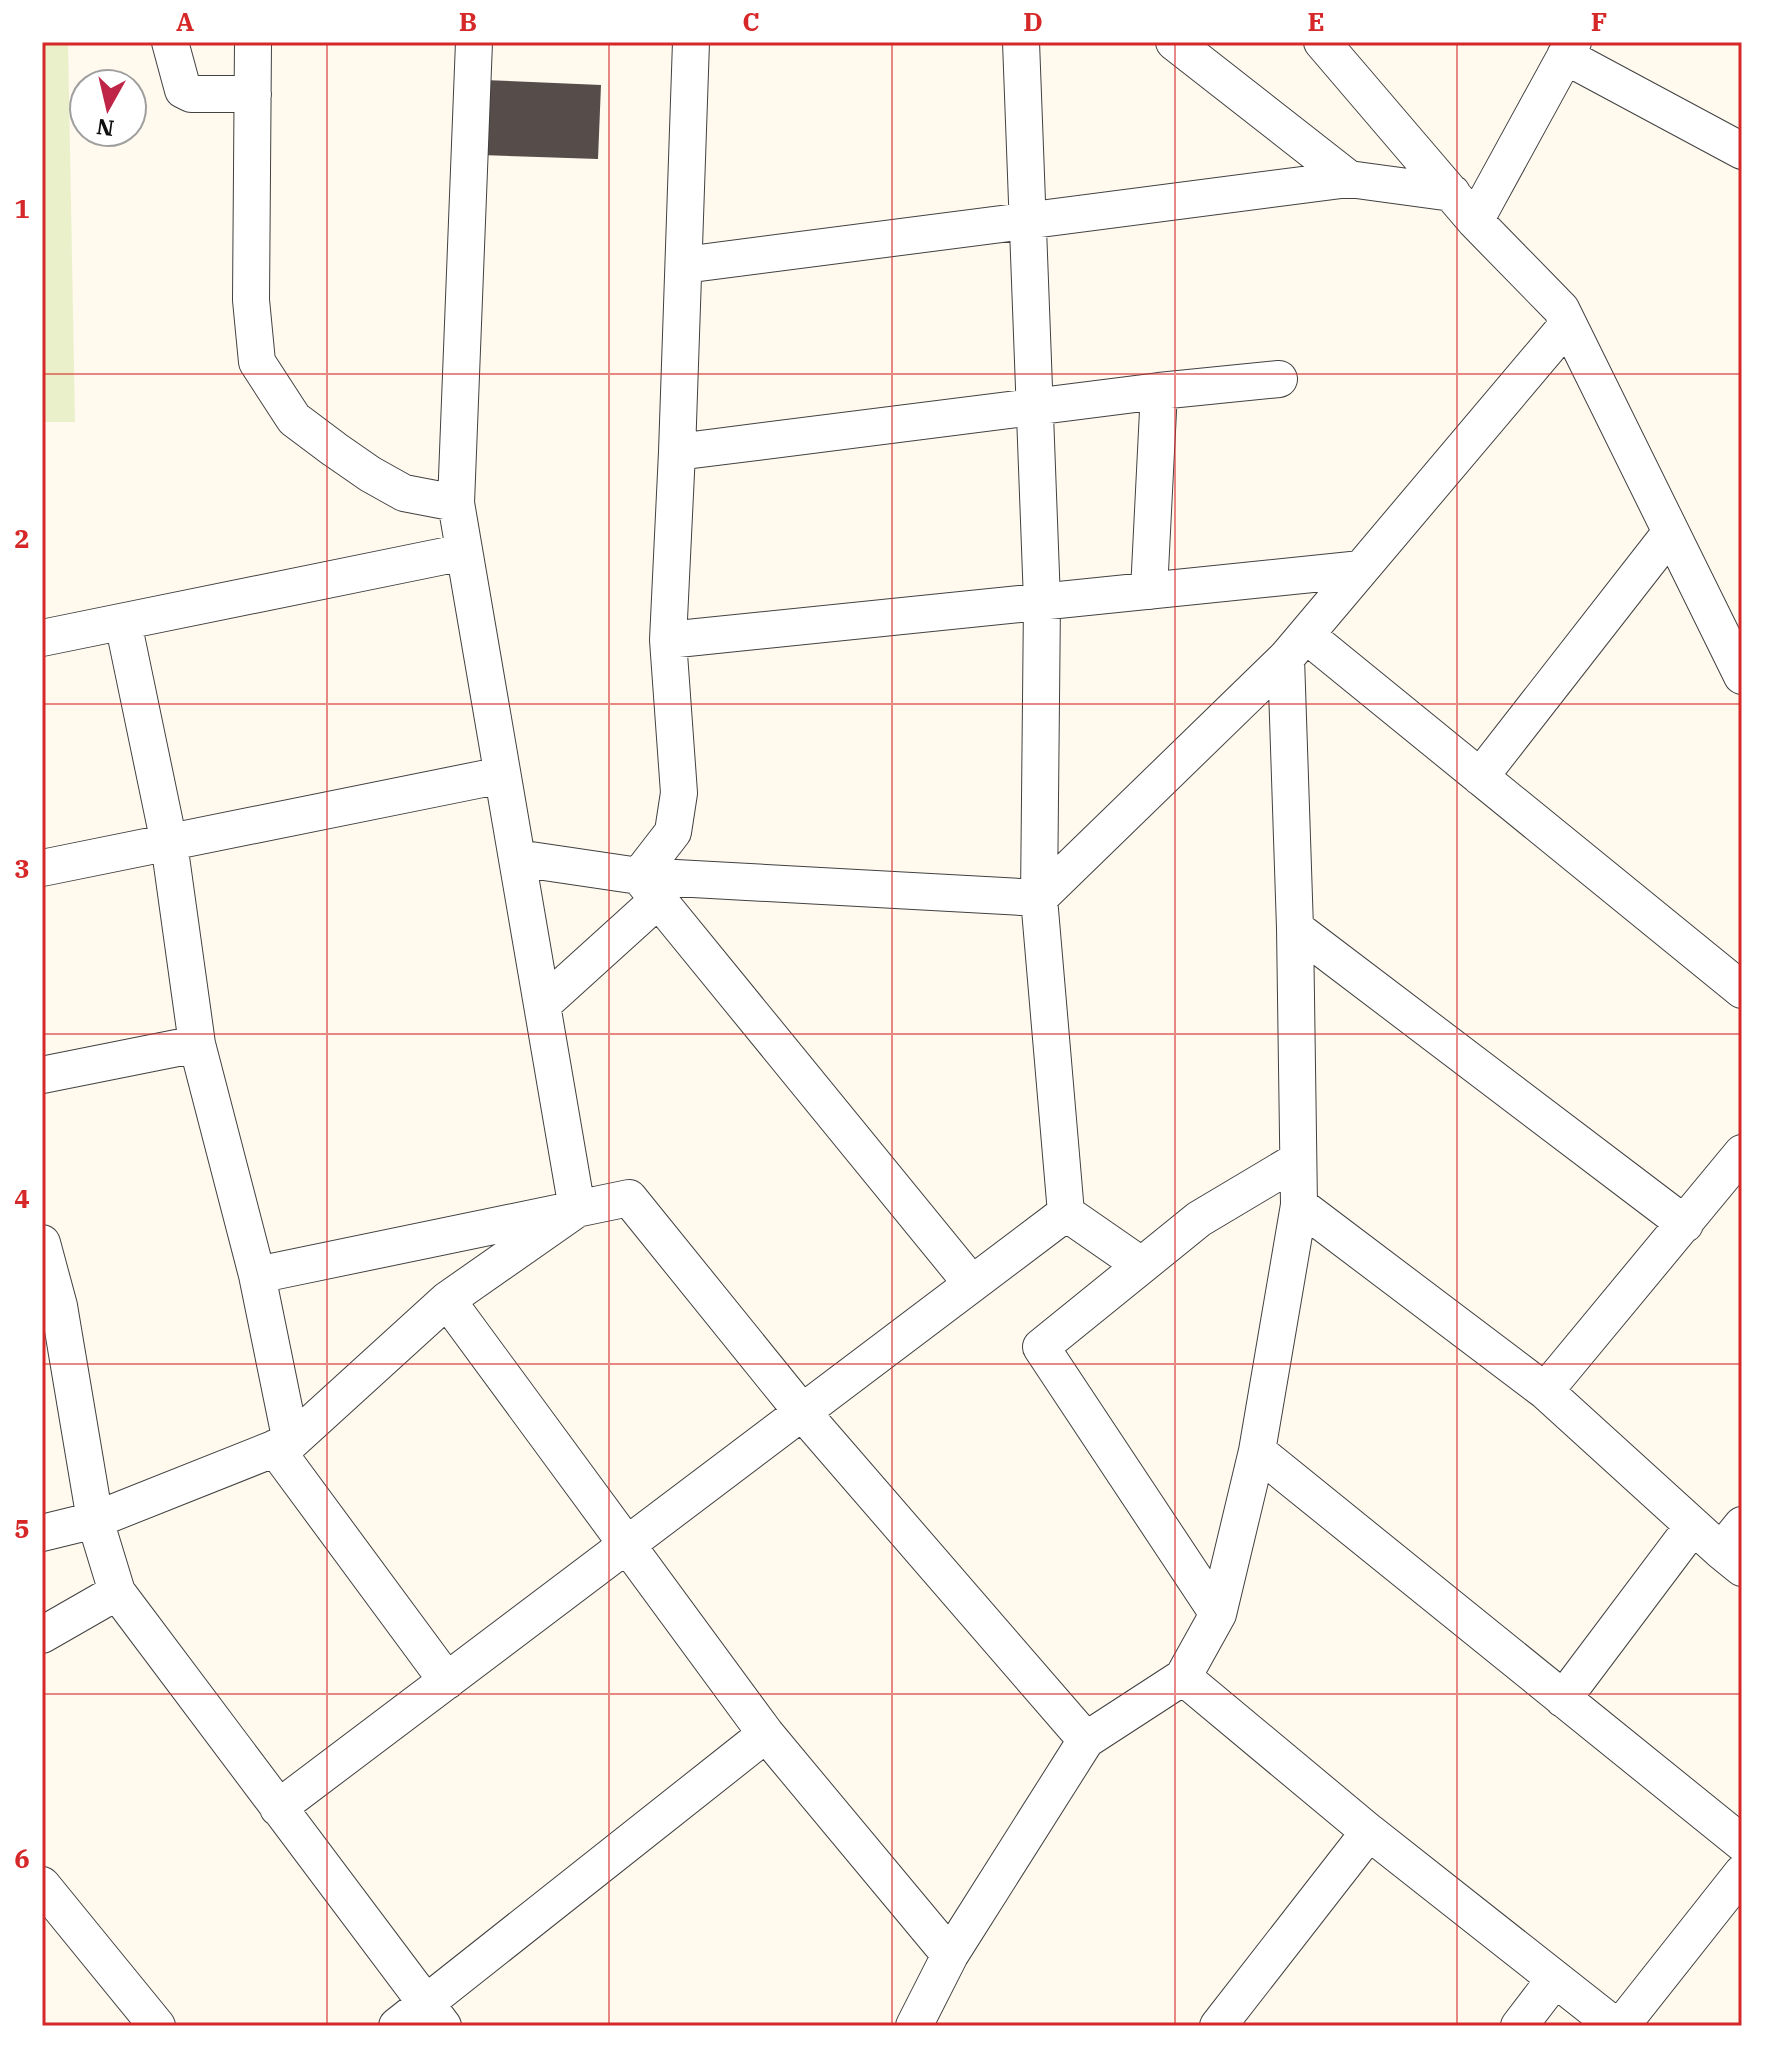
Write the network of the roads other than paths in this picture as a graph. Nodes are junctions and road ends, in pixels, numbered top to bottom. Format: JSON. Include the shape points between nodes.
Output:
{"nodes":[{"id":1,"x":170,"y":42,"type":"edge"},
{"id":2,"x":253,"y":42,"type":"edge"},
{"id":3,"x":474,"y":42,"type":"edge"},
{"id":4,"x":691,"y":42,"type":"edge"},
{"id":5,"x":1021,"y":42,"type":"edge"},
{"id":6,"x":1174,"y":42,"type":"edge"},
{"id":7,"x":1322,"y":42,"type":"edge"},
{"id":8,"x":1569,"y":49,"type":"edge"},
{"id":9,"x":253,"y":94,"type":"junction"},
{"id":10,"x":1742,"y":151,"type":"edge"},
{"id":11,"x":1349,"y":179,"type":"junction"},
{"id":12,"x":1452,"y":193,"type":"junction"},
{"id":13,"x":1027,"y":220,"type":"junction"},
{"id":14,"x":1475,"y":221,"type":"junction"},
{"id":15,"x":684,"y":265,"type":"junction"},
{"id":16,"x":1568,"y":324,"type":"junction"},
{"id":17,"x":1279,"y":379,"type":"dead end"},
{"id":18,"x":1159,"y":391,"type":"junction"},
{"id":19,"x":1035,"y":408,"type":"junction"},
{"id":20,"x":677,"y":452,"type":"junction"},
{"id":21,"x":456,"y":503,"type":"junction"},
{"id":22,"x":1671,"y":532,"type":"junction"},
{"id":23,"x":464,"y":552,"type":"junction"},
{"id":24,"x":1361,"y":569,"type":"junction"},
{"id":25,"x":1149,"y":591,"type":"junction"},
{"id":26,"x":1042,"y":601,"type":"junction"},
{"id":27,"x":1728,"y":611,"type":"edge"},
{"id":28,"x":123,"y":622,"type":"junction"},
{"id":29,"x":42,"y":638,"type":"edge"},
{"id":30,"x":668,"y":640,"type":"junction"},
{"id":31,"x":1296,"y":647,"type":"junction"},
{"id":32,"x":1742,"y":676,"type":"edge"},
{"id":33,"x":502,"y":775,"type":"junction"},
{"id":34,"x":1480,"y":777,"type":"junction"},
{"id":35,"x":169,"y":843,"type":"junction"},
{"id":36,"x":517,"y":858,"type":"junction"},
{"id":37,"x":42,"y":868,"type":"edge"},
{"id":38,"x":649,"y":888,"type":"junction"},
{"id":39,"x":1039,"y":898,"type":"junction"},
{"id":40,"x":1295,"y":928,"type":"junction"},
{"id":41,"x":1742,"y":990,"type":"edge"},
{"id":42,"x":542,"y":1005,"type":"junction"},
{"id":43,"x":197,"y":1044,"type":"junction"},
{"id":44,"x":42,"y":1075,"type":"edge"},
{"id":45,"x":1742,"y":1153,"type":"edge"},
{"id":46,"x":1298,"y":1160,"type":"junction"},
{"id":47,"x":1299,"y":1205,"type":"junction"},
{"id":48,"x":577,"y":1209,"type":"junction"},
{"id":49,"x":1066,"y":1213,"type":"junction"},
{"id":50,"x":1685,"y":1224,"type":"junction"},
{"id":51,"x":42,"y":1243,"type":"edge"},
{"id":52,"x":1141,"y":1265,"type":"junction"},
{"id":53,"x":257,"y":1275,"type":"junction"},
{"id":54,"x":972,"y":1284,"type":"junction"},
{"id":55,"x":447,"y":1300,"type":"junction"},
{"id":56,"x":50,"y":1308,"type":"edge"},
{"id":57,"x":1545,"y":1391,"type":"junction"},
{"id":58,"x":802,"y":1412,"type":"junction"},
{"id":59,"x":283,"y":1445,"type":"junction"},
{"id":60,"x":1257,"y":1451,"type":"junction"},
{"id":61,"x":95,"y":1520,"type":"junction"},
{"id":62,"x":1693,"y":1526,"type":"junction"},
{"id":63,"x":42,"y":1533,"type":"edge"},
{"id":64,"x":627,"y":1545,"type":"junction"},
{"id":65,"x":1735,"y":1548,"type":"edge"},
{"id":66,"x":117,"y":1592,"type":"junction"},
{"id":67,"x":1218,"y":1614,"type":"junction"},
{"id":68,"x":42,"y":1635,"type":"edge"},
{"id":69,"x":1183,"y":1677,"type":"junction"},
{"id":70,"x":447,"y":1681,"type":"junction"},
{"id":71,"x":1563,"y":1699,"type":"junction"},
{"id":72,"x":766,"y":1734,"type":"junction"},
{"id":73,"x":1086,"y":1740,"type":"junction"},
{"id":74,"x":278,"y":1808,"type":"junction"},
{"id":75,"x":1369,"y":1832,"type":"junction"},
{"id":76,"x":1742,"y":1843,"type":"edge"},
{"id":77,"x":1742,"y":1873,"type":"edge"},
{"id":78,"x":42,"y":1885,"type":"edge"},
{"id":79,"x":950,"y":1955,"type":"junction"},
{"id":80,"x":1555,"y":1979,"type":"junction"},
{"id":81,"x":434,"y":2015,"type":"edge"},
{"id":82,"x":916,"y":2025,"type":"edge"},
{"id":83,"x":157,"y":2026,"type":"edge"},
{"id":84,"x":397,"y":2026,"type":"edge"},
{"id":85,"x":1218,"y":2026,"type":"edge"},
{"id":86,"x":1519,"y":2026,"type":"edge"},
{"id":87,"x":1615,"y":2026,"type":"edge"},
{"id":88,"x":1621,"y":2026,"type":"edge"}],
"edges":[{"from":1,"to":9,"type":"street","via":[[183,90]]},
{"from":2,"to":9,"type":"street"},
{"from":3,"to":21,"type":"street"},
{"from":4,"to":15,"type":"street"},
{"from":5,"to":13,"type":"street"},
{"from":6,"to":11,"type":"street"},
{"from":7,"to":12,"type":"street"},
{"from":8,"to":10,"type":"street"},
{"from":8,"to":14,"type":"street"},
{"from":9,"to":21,"type":"street","via":[[251,300],[257,362],[294,419],[334,449],[404,493]]},
{"from":11,"to":12,"type":"street"},
{"from":11,"to":13,"type":"street"},
{"from":12,"to":14,"type":"street"},
{"from":13,"to":15,"type":"street"},
{"from":13,"to":19,"type":"street"},
{"from":14,"to":16,"type":"street","via":[[1561,309]]},
{"from":15,"to":20,"type":"street"},
{"from":16,"to":22,"type":"street"},
{"from":16,"to":24,"type":"street"},
{"from":17,"to":18,"type":"street"},
{"from":18,"to":19,"type":"street"},
{"from":18,"to":25,"type":"street"},
{"from":19,"to":20,"type":"street"},
{"from":19,"to":26,"type":"street"},
{"from":20,"to":30,"type":"street"},
{"from":21,"to":23,"type":"street"},
{"from":22,"to":27,"type":"street"},
{"from":22,"to":34,"type":"street"},
{"from":23,"to":28,"type":"street"},
{"from":23,"to":33,"type":"street"},
{"from":24,"to":25,"type":"street"},
{"from":24,"to":31,"type":"street"},
{"from":25,"to":26,"type":"street"},
{"from":26,"to":30,"type":"street"},
{"from":26,"to":39,"type":"street"},
{"from":27,"to":32,"type":"street"},
{"from":28,"to":29,"type":"street"},
{"from":28,"to":35,"type":"street"},
{"from":30,"to":38,"type":"street","via":[[679,793],[673,832]]},
{"from":31,"to":34,"type":"street"},
{"from":31,"to":39,"type":"street"},
{"from":31,"to":40,"type":"street"},
{"from":33,"to":35,"type":"street"},
{"from":33,"to":36,"type":"street"},
{"from":34,"to":41,"type":"street"},
{"from":35,"to":37,"type":"street"},
{"from":35,"to":43,"type":"street"},
{"from":36,"to":38,"type":"street"},
{"from":36,"to":42,"type":"street"},
{"from":38,"to":39,"type":"street"},
{"from":38,"to":42,"type":"street"},
{"from":38,"to":54,"type":"street"},
{"from":39,"to":49,"type":"street"},
{"from":40,"to":46,"type":"street"},
{"from":40,"to":50,"type":"street"},
{"from":42,"to":48,"type":"street"},
{"from":43,"to":44,"type":"street"},
{"from":43,"to":53,"type":"street"},
{"from":45,"to":50,"type":"street"},
{"from":46,"to":47,"type":"street"},
{"from":46,"to":52,"type":"street","via":[[1199,1219]]},
{"from":47,"to":57,"type":"street"},
{"from":47,"to":60,"type":"street"},
{"from":48,"to":53,"type":"street"},
{"from":48,"to":55,"type":"street"},
{"from":48,"to":58,"type":"street","via":[[629,1198]]},
{"from":49,"to":52,"type":"street"},
{"from":49,"to":54,"type":"street"},
{"from":50,"to":57,"type":"street"},
{"from":51,"to":56,"type":"street"},
{"from":52,"to":67,"type":"street","via":[[1041,1347]]},
{"from":53,"to":59,"type":"street"},
{"from":54,"to":58,"type":"street"},
{"from":55,"to":59,"type":"street"},
{"from":55,"to":64,"type":"street"},
{"from":56,"to":61,"type":"street"},
{"from":57,"to":62,"type":"street"},
{"from":58,"to":64,"type":"street"},
{"from":58,"to":73,"type":"street"},
{"from":59,"to":61,"type":"street"},
{"from":59,"to":70,"type":"street"},
{"from":60,"to":67,"type":"street"},
{"from":60,"to":71,"type":"street"},
{"from":61,"to":63,"type":"street"},
{"from":61,"to":66,"type":"street"},
{"from":62,"to":65,"type":"street"},
{"from":62,"to":71,"type":"street"},
{"from":64,"to":70,"type":"street"},
{"from":64,"to":72,"type":"street"},
{"from":66,"to":68,"type":"street"},
{"from":66,"to":74,"type":"street"},
{"from":67,"to":69,"type":"street"},
{"from":69,"to":73,"type":"street"},
{"from":69,"to":75,"type":"street"},
{"from":70,"to":74,"type":"street"},
{"from":71,"to":76,"type":"street"},
{"from":72,"to":79,"type":"street"},
{"from":72,"to":81,"type":"street"},
{"from":73,"to":79,"type":"street"},
{"from":74,"to":81,"type":"street"},
{"from":75,"to":80,"type":"street"},
{"from":75,"to":85,"type":"street"},
{"from":77,"to":88,"type":"street"},
{"from":78,"to":83,"type":"street"},
{"from":79,"to":82,"type":"street"},
{"from":80,"to":86,"type":"street"},
{"from":80,"to":87,"type":"street"},
{"from":81,"to":84,"type":"street"}]}
